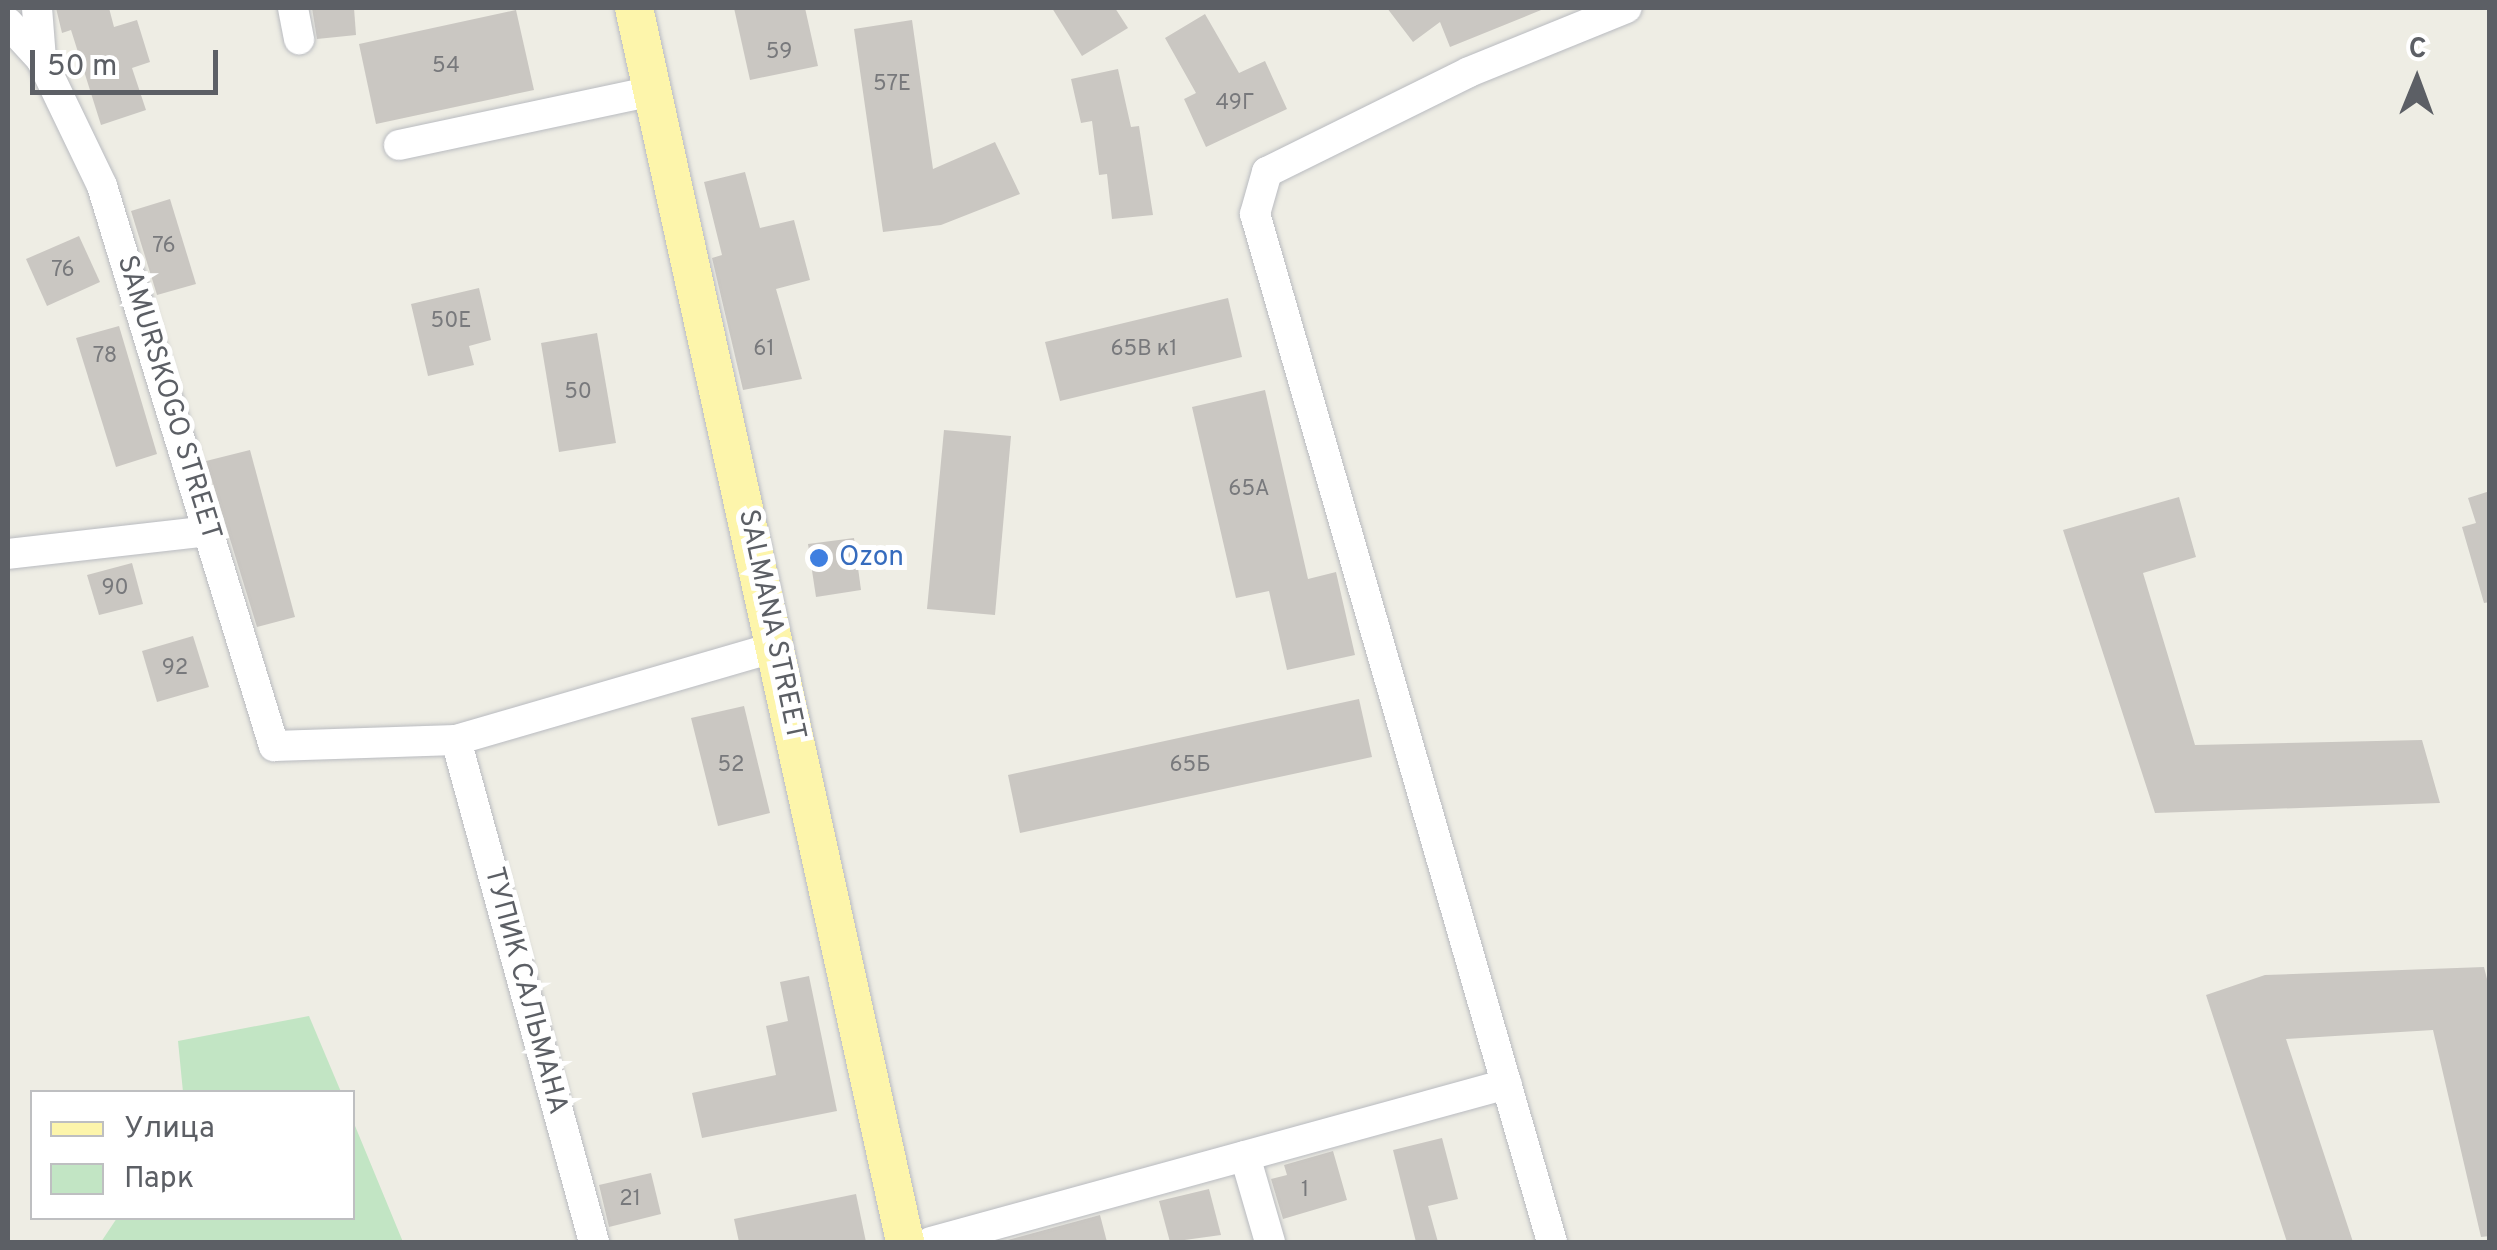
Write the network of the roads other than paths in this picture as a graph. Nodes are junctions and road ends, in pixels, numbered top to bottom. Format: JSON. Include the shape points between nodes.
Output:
{"nodes":[{"id":1,"x":37,"y":8,"type":"edge"},
{"id":2,"x":293,"y":8,"type":"edge"},
{"id":3,"x":634,"y":8,"type":"edge"},
{"id":4,"x":1627,"y":8,"type":"edge"},
{"id":5,"x":8,"y":23,"type":"edge"},
{"id":6,"x":299,"y":39,"type":"dead end"},
{"id":7,"x":41,"y":59,"type":"junction"},
{"id":8,"x":654,"y":91,"type":"junction"},
{"id":9,"x":399,"y":145,"type":"dead end"},
{"id":10,"x":209,"y":531,"type":"junction"},
{"id":11,"x":8,"y":554,"type":"edge"},
{"id":12,"x":776,"y":647,"type":"junction"},
{"id":13,"x":456,"y":740,"type":"junction"},
{"id":14,"x":1507,"y":1084,"type":"junction"},
{"id":15,"x":1246,"y":1156,"type":"junction"},
{"id":16,"x":594,"y":1242,"type":"edge"},
{"id":17,"x":906,"y":1242,"type":"edge"},
{"id":18,"x":931,"y":1242,"type":"edge"},
{"id":19,"x":1270,"y":1242,"type":"edge"},
{"id":20,"x":1552,"y":1242,"type":"edge"}],
"edges":[{"from":1,"to":7,"type":"street","name":"SAMURSKOGO STREET"},
{"from":2,"to":6,"type":"street"},
{"from":3,"to":8,"type":"main road","name":"SALMANA STREET"},
{"from":4,"to":14,"type":"street","via":[[1468,72],[1267,172],[1255,214]]},
{"from":5,"to":7,"type":"street","name":"SAMURSKOGO STREET"},
{"from":7,"to":10,"type":"street","name":"SAMURSKOGO STREET","via":[[102,186]]},
{"from":8,"to":9,"type":"street"},
{"from":8,"to":12,"type":"main road","name":"SALMANA STREET"},
{"from":10,"to":11,"type":"street"},
{"from":10,"to":13,"type":"street","name":"SAMURSKOGO STREET","via":[[274,746]]},
{"from":12,"to":13,"type":"street"},
{"from":12,"to":17,"type":"main road","name":"SALMANA STREET"},
{"from":13,"to":16,"type":"street","name":"ТУПИК САЛЬМАНА"},
{"from":14,"to":15,"type":"street"},
{"from":14,"to":20,"type":"street"},
{"from":15,"to":18,"type":"street"},
{"from":15,"to":19,"type":"street"}]}
